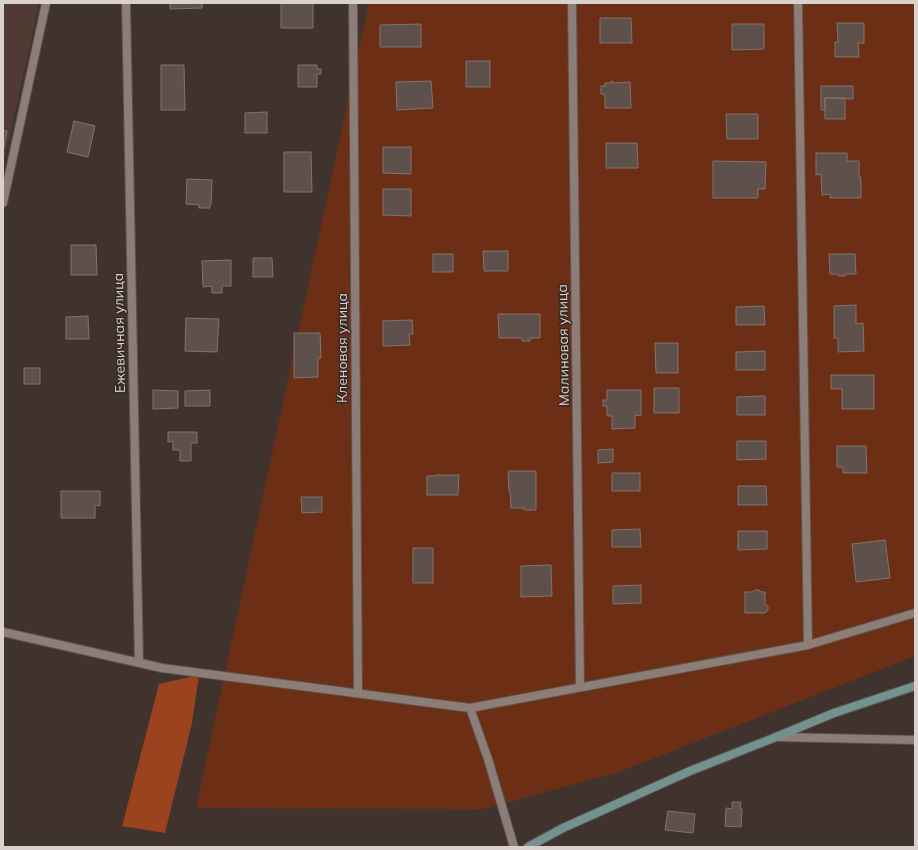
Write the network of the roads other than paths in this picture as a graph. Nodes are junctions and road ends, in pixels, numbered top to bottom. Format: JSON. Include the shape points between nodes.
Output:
{"nodes":[{"id":1,"x":46,"y":3,"type":"edge"},
{"id":2,"x":126,"y":3,"type":"edge"},
{"id":3,"x":353,"y":3,"type":"edge"},
{"id":4,"x":572,"y":3,"type":"edge"},
{"id":5,"x":798,"y":3,"type":"edge"},
{"id":6,"x":3,"y":202,"type":"edge"},
{"id":7,"x":915,"y":613,"type":"edge"},
{"id":8,"x":3,"y":632,"type":"edge"},
{"id":9,"x":808,"y":645,"type":"junction"},
{"id":10,"x":139,"y":663,"type":"junction"},
{"id":11,"x":915,"y":686,"type":"edge"},
{"id":12,"x":580,"y":687,"type":"junction"},
{"id":13,"x":358,"y":693,"type":"junction"},
{"id":14,"x":470,"y":708,"type":"junction"},
{"id":15,"x":776,"y":737,"type":"junction"},
{"id":16,"x":915,"y":740,"type":"edge"},
{"id":17,"x":514,"y":847,"type":"edge"},
{"id":18,"x":528,"y":847,"type":"edge"}],
"edges":[{"from":1,"to":6,"type":"street"},
{"from":2,"to":10,"type":"street","name":"Ежевичная улица"},
{"from":3,"to":13,"type":"street","name":"Кленовая улица"},
{"from":4,"to":12,"type":"street","name":"Малиновая улица"},
{"from":5,"to":9,"type":"street"},
{"from":7,"to":9,"type":"street"},
{"from":8,"to":10,"type":"street"},
{"from":9,"to":12,"type":"street"},
{"from":10,"to":13,"type":"street"},
{"from":11,"to":15,"type":"main road","via":[[834,713]]},
{"from":12,"to":14,"type":"street"},
{"from":13,"to":14,"type":"street"},
{"from":14,"to":17,"type":"street"},
{"from":15,"to":16,"type":"street"},
{"from":15,"to":18,"type":"main road","via":[[690,771],[563,828]]}]}
